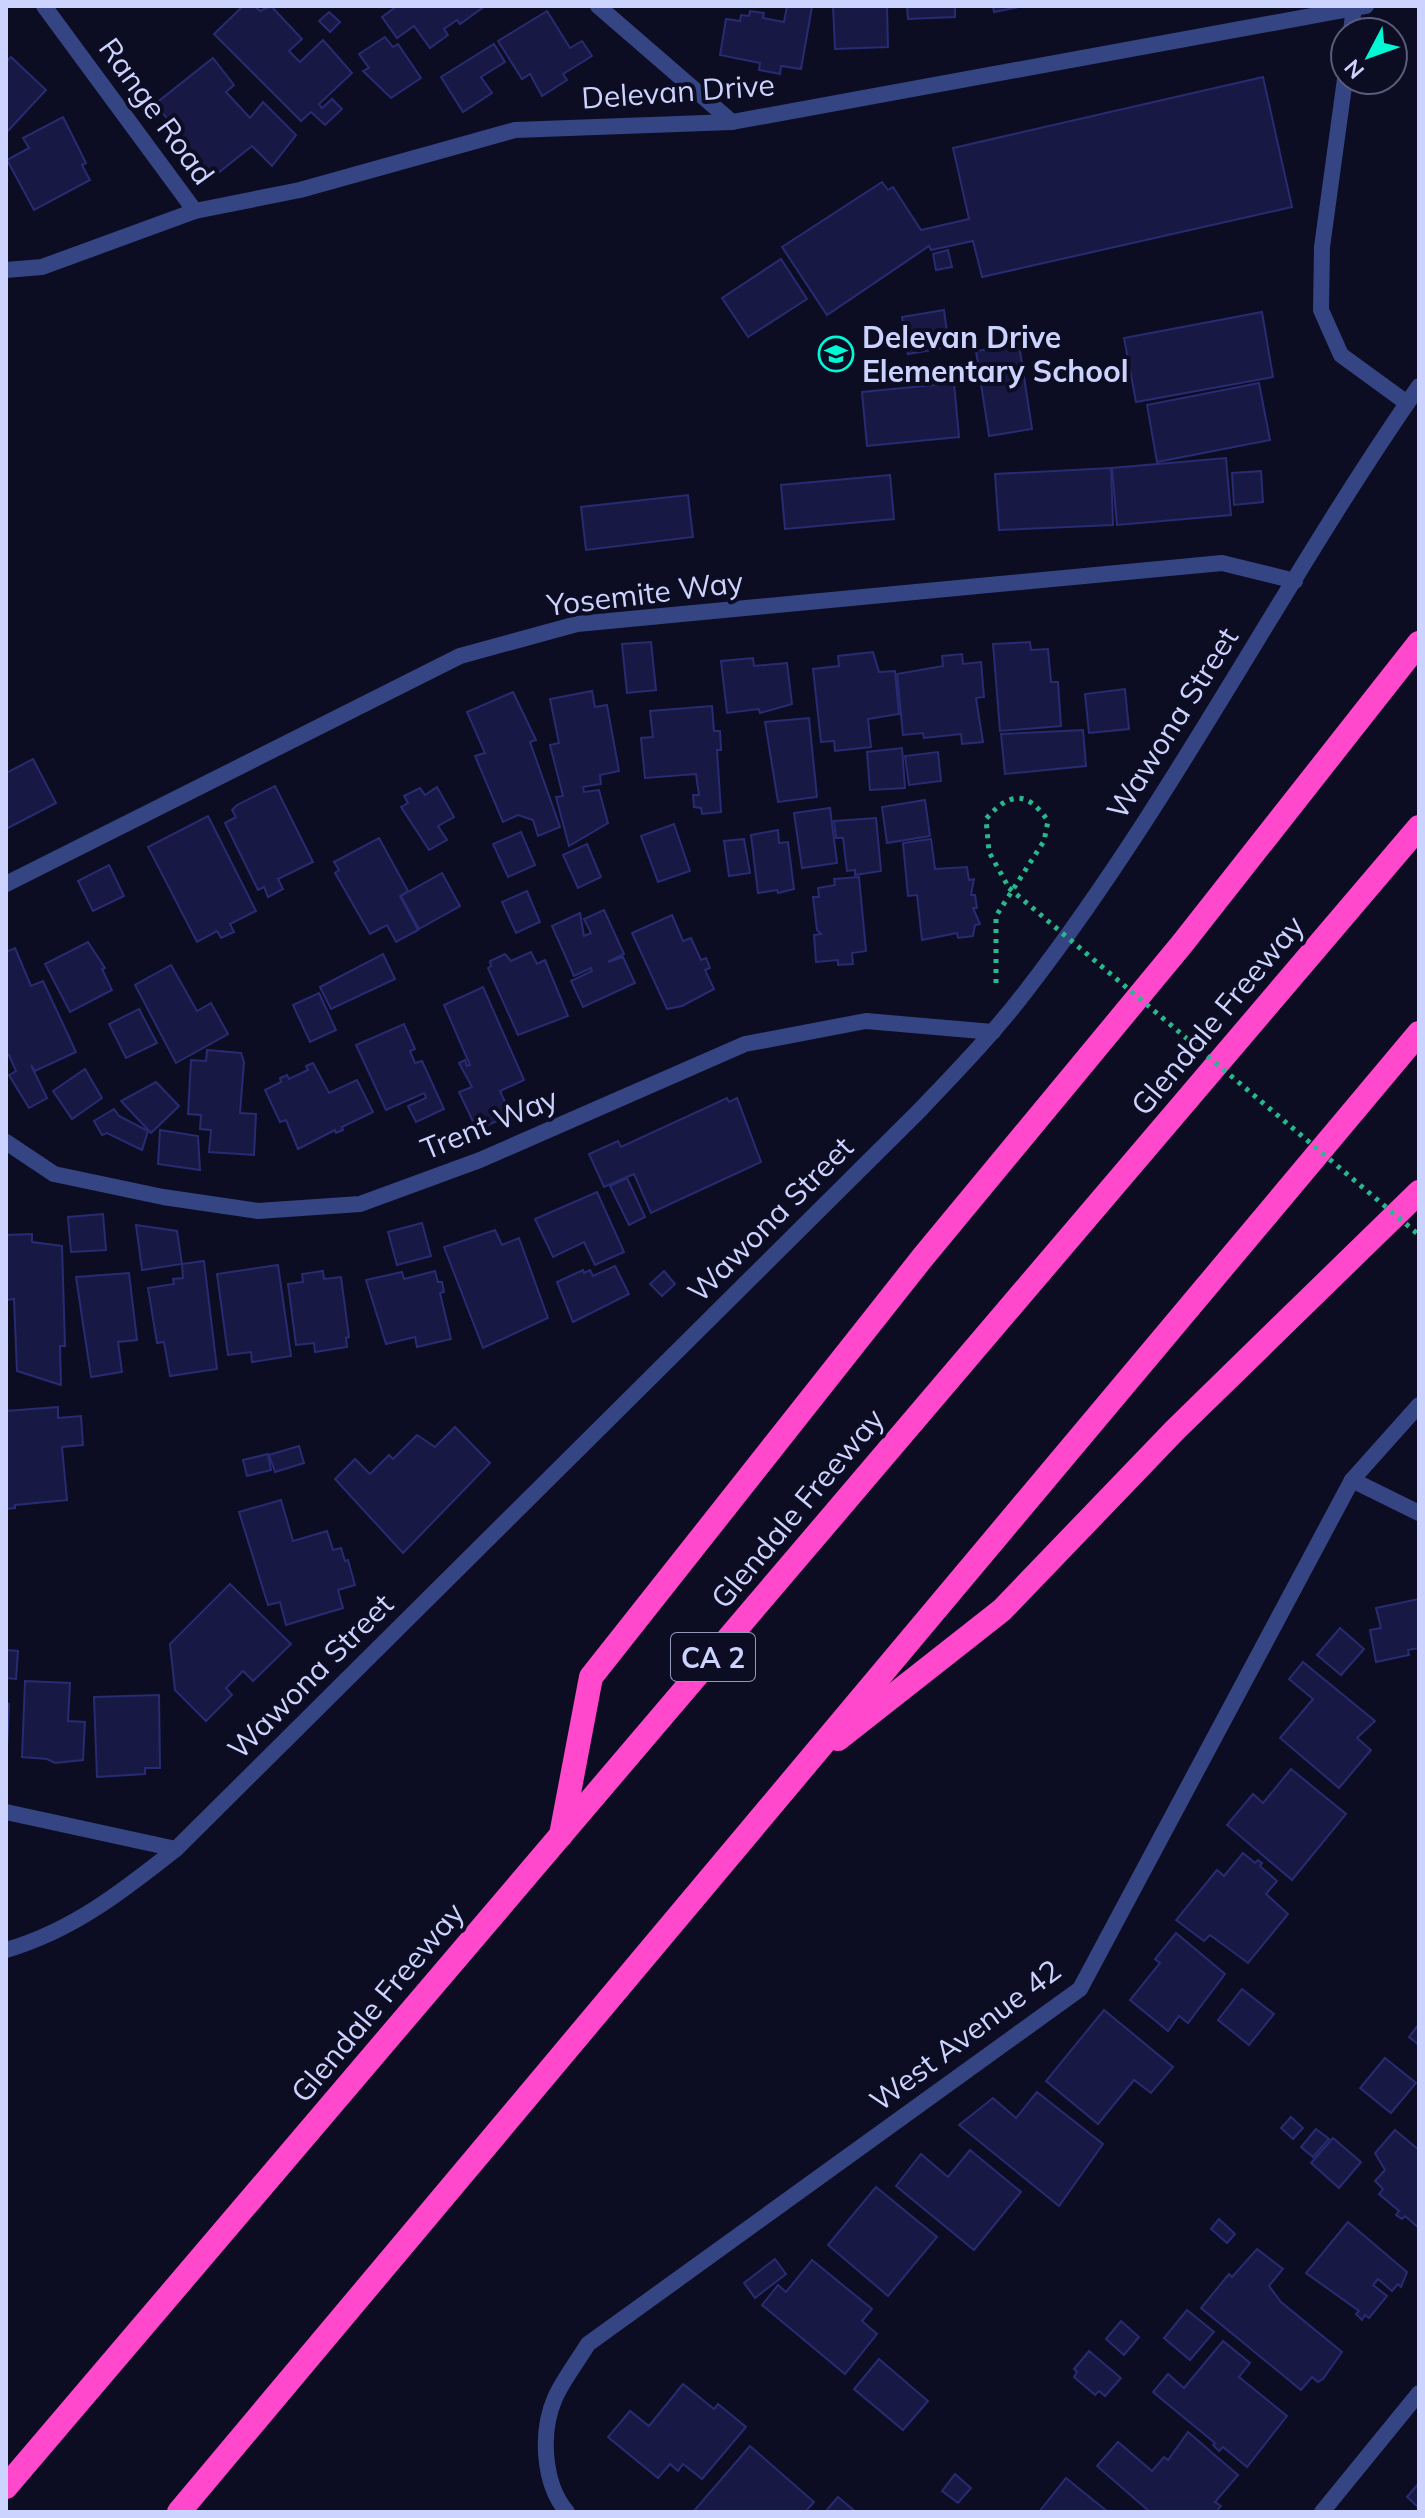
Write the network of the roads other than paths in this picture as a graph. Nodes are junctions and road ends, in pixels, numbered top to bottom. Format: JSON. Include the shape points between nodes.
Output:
{"nodes":[{"id":1,"x":44,"y":6,"type":"edge"},
{"id":2,"x":598,"y":6,"type":"edge"},
{"id":3,"x":1358,"y":7,"type":"edge"},
{"id":4,"x":1343,"y":96,"type":"edge"},
{"id":5,"x":732,"y":122,"type":"junction"},
{"id":6,"x":195,"y":211,"type":"junction"},
{"id":7,"x":6,"y":270,"type":"edge"},
{"id":8,"x":1419,"y":386,"type":"edge"},
{"id":9,"x":1407,"y":403,"type":"junction"},
{"id":10,"x":1295,"y":581,"type":"junction"},
{"id":11,"x":1419,"y":643,"type":"edge"},
{"id":12,"x":1419,"y":827,"type":"edge"},
{"id":13,"x":6,"y":884,"type":"edge"},
{"id":14,"x":993,"y":1032,"type":"junction"},
{"id":15,"x":1419,"y":1033,"type":"edge"},
{"id":16,"x":6,"y":1142,"type":"edge"},
{"id":17,"x":1419,"y":1192,"type":"edge"},
{"id":18,"x":1419,"y":1405,"type":"edge"},
{"id":19,"x":1352,"y":1480,"type":"junction"},
{"id":20,"x":1419,"y":1513,"type":"edge"},
{"id":21,"x":799,"y":1770,"type":"junction"},
{"id":22,"x":6,"y":1812,"type":"edge"},
{"id":23,"x":561,"y":1836,"type":"junction"},
{"id":24,"x":176,"y":1849,"type":"junction"},
{"id":25,"x":6,"y":1950,"type":"edge"},
{"id":26,"x":1419,"y":2393,"type":"edge"},
{"id":27,"x":6,"y":2487,"type":"edge"},
{"id":28,"x":179,"y":2512,"type":"edge"},
{"id":29,"x":567,"y":2512,"type":"edge"},
{"id":30,"x":1322,"y":2512,"type":"edge"}],
"edges":[{"from":1,"to":6,"type":"street","name":"Range Road"},
{"from":2,"to":5,"type":"street"},
{"from":3,"to":5,"type":"street","name":"Delevan Drive"},
{"from":4,"to":9,"type":"street","via":[[1322,247],[1321,310],[1341,355]]},
{"from":5,"to":6,"type":"street","name":"Delevan Drive","via":[[515,130],[300,190]]},
{"from":6,"to":7,"type":"street","name":"Delevan Drive","via":[[42,267]]},
{"from":8,"to":9,"type":"street","name":"Wawona Street"},
{"from":9,"to":10,"type":"street","name":"Wawona Street"},
{"from":10,"to":13,"type":"street","name":"Yosemite Way","via":[[1222,563],[577,624],[460,656]]},
{"from":10,"to":14,"type":"street","name":"Wawona Street","via":[[1128,845]]},
{"from":11,"to":23,"type":"highway","via":[[591,1677]]},
{"from":12,"to":23,"type":"highway","name":"Glendale Freeway","number":"CA 2"},
{"from":14,"to":16,"type":"street","name":"Trent Way","via":[[866,1021],[745,1044],[480,1160],[360,1204],[258,1211],[163,1197],[54,1174]]},
{"from":14,"to":24,"type":"street","name":"Wawona Street"},
{"from":15,"to":21,"type":"highway"},
{"from":17,"to":21,"type":"highway","via":[[1175,1430],[1002,1610]]},
{"from":18,"to":19,"type":"street","name":"West Avenue 42"},
{"from":19,"to":20,"type":"street"},
{"from":19,"to":29,"type":"street","name":"West Avenue 42","via":[[1080,1989],[588,2344],[554,2400],[545,2451],[554,2497]]},
{"from":21,"to":28,"type":"highway"},
{"from":22,"to":24,"type":"street"},
{"from":23,"to":27,"type":"highway","name":"Glendale Freeway","number":"CA 2"},
{"from":24,"to":25,"type":"street","name":"Wawona Street","via":[[114,1898],[45,1939]]},
{"from":26,"to":30,"type":"street"}]}
